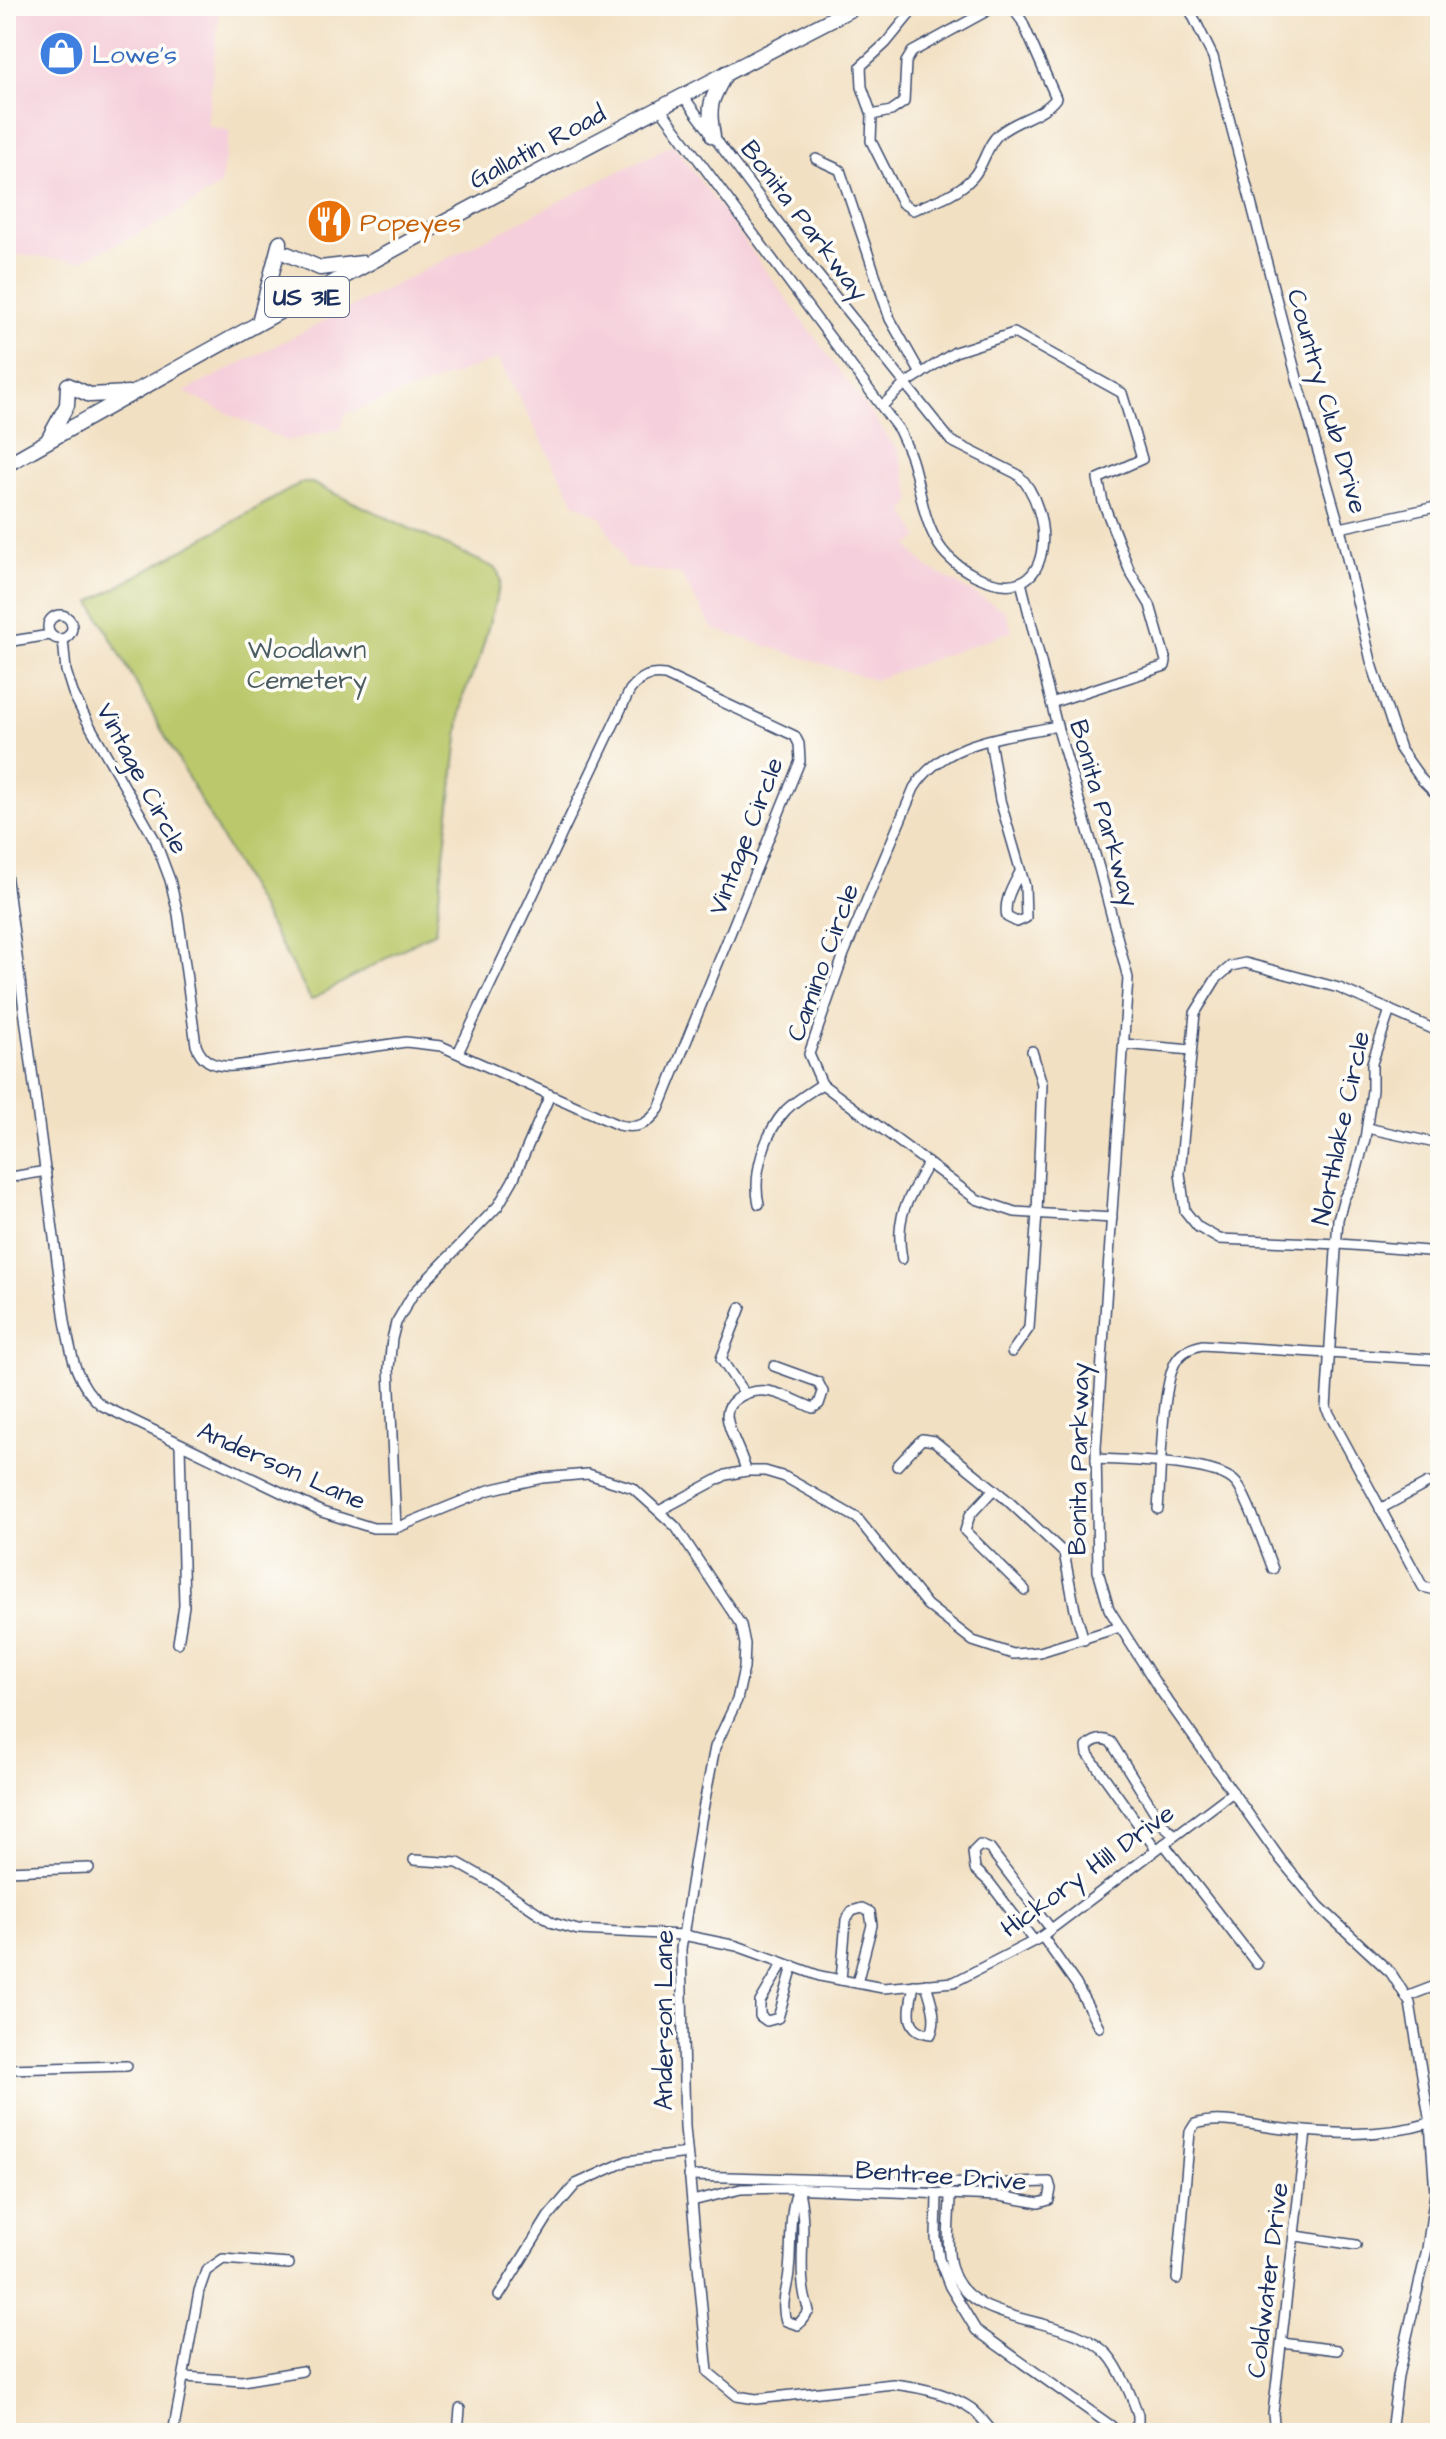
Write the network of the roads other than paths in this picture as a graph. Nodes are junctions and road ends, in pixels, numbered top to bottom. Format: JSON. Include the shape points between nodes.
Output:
{"nodes":[{"id":1,"x":857,"y":6,"type":"edge"},
{"id":2,"x":906,"y":6,"type":"edge"},
{"id":3,"x":996,"y":6,"type":"edge"},
{"id":4,"x":1011,"y":6,"type":"edge"},
{"id":5,"x":1188,"y":6,"type":"edge"},
{"id":6,"x":726,"y":73,"type":"junction"},
{"id":7,"x":683,"y":96,"type":"junction"},
{"id":8,"x":660,"y":108,"type":"junction"},
{"id":9,"x":872,"y":115,"type":"junction"},
{"id":10,"x":713,"y":136,"type":"junction"},
{"id":11,"x":816,"y":159,"type":"dead end"},
{"id":12,"x":372,"y":262,"type":"junction"},
{"id":13,"x":259,"y":322,"type":"junction"},
{"id":14,"x":921,"y":374,"type":"junction"},
{"id":15,"x":905,"y":384,"type":"junction"},
{"id":16,"x":133,"y":393,"type":"junction"},
{"id":17,"x":882,"y":406,"type":"junction"},
{"id":18,"x":48,"y":441,"type":"junction"},
{"id":19,"x":6,"y":465,"type":"edge"},
{"id":20,"x":1440,"y":506,"type":"edge"},
{"id":21,"x":1340,"y":528,"type":"junction"},
{"id":22,"x":1021,"y":582,"type":"junction"},
{"id":23,"x":50,"y":635,"type":"junction"},
{"id":24,"x":63,"y":639,"type":"junction"},
{"id":25,"x":6,"y":642,"type":"edge"},
{"id":26,"x":1051,"y":703,"type":"junction"},
{"id":27,"x":1057,"y":726,"type":"junction"},
{"id":28,"x":990,"y":740,"type":"junction"},
{"id":29,"x":1440,"y":798,"type":"edge"},
{"id":30,"x":1020,"y":872,"type":"junction"},
{"id":31,"x":6,"y":873,"type":"edge"},
{"id":32,"x":1390,"y":1010,"type":"junction"},
{"id":33,"x":1440,"y":1032,"type":"edge"},
{"id":34,"x":1124,"y":1044,"type":"junction"},
{"id":35,"x":1191,"y":1050,"type":"junction"},
{"id":36,"x":1032,"y":1051,"type":"dead end"},
{"id":37,"x":458,"y":1053,"type":"junction"},
{"id":38,"x":822,"y":1084,"type":"junction"},
{"id":39,"x":550,"y":1095,"type":"junction"},
{"id":40,"x":1367,"y":1128,"type":"junction"},
{"id":41,"x":1440,"y":1144,"type":"edge"},
{"id":42,"x":928,"y":1163,"type":"junction"},
{"id":43,"x":46,"y":1171,"type":"junction"},
{"id":44,"x":6,"y":1178,"type":"edge"},
{"id":45,"x":759,"y":1204,"type":"dead end"},
{"id":46,"x":1037,"y":1213,"type":"junction"},
{"id":47,"x":1112,"y":1218,"type":"junction"},
{"id":48,"x":1339,"y":1244,"type":"junction"},
{"id":49,"x":1440,"y":1252,"type":"edge"},
{"id":50,"x":902,"y":1259,"type":"dead end"},
{"id":51,"x":741,"y":1307,"type":"dead end"},
{"id":52,"x":1329,"y":1351,"type":"junction"},
{"id":53,"x":1012,"y":1352,"type":"dead end"},
{"id":54,"x":1440,"y":1360,"type":"edge"},
{"id":55,"x":774,"y":1366,"type":"dead end"},
{"id":56,"x":744,"y":1393,"type":"junction"},
{"id":57,"x":180,"y":1444,"type":"junction"},
{"id":58,"x":1096,"y":1459,"type":"junction"},
{"id":59,"x":1161,"y":1465,"type":"junction"},
{"id":60,"x":897,"y":1466,"type":"dead end"},
{"id":61,"x":746,"y":1471,"type":"junction"},
{"id":62,"x":1428,"y":1483,"type":"dead end"},
{"id":63,"x":994,"y":1489,"type":"junction"},
{"id":64,"x":1158,"y":1509,"type":"dead end"},
{"id":65,"x":1380,"y":1509,"type":"junction"},
{"id":66,"x":659,"y":1511,"type":"junction"},
{"id":67,"x":396,"y":1528,"type":"junction"},
{"id":68,"x":1273,"y":1569,"type":"dead end"},
{"id":69,"x":1025,"y":1590,"type":"dead end"},
{"id":70,"x":1440,"y":1591,"type":"edge"},
{"id":71,"x":1120,"y":1627,"type":"junction"},
{"id":72,"x":1084,"y":1640,"type":"junction"},
{"id":73,"x":178,"y":1643,"type":"dead end"},
{"id":74,"x":1233,"y":1792,"type":"junction"},
{"id":75,"x":1175,"y":1835,"type":"junction"},
{"id":76,"x":1160,"y":1846,"type":"junction"},
{"id":77,"x":414,"y":1860,"type":"dead end"},
{"id":78,"x":89,"y":1868,"type":"dead end"},
{"id":79,"x":6,"y":1871,"type":"edge"},
{"id":80,"x":1051,"y":1929,"type":"junction"},
{"id":81,"x":683,"y":1935,"type":"junction"},
{"id":82,"x":1038,"y":1938,"type":"junction"},
{"id":83,"x":1257,"y":1964,"type":"dead end"},
{"id":84,"x":788,"y":1965,"type":"junction"},
{"id":85,"x":841,"y":1980,"type":"junction"},
{"id":86,"x":857,"y":1983,"type":"junction"},
{"id":87,"x":926,"y":1984,"type":"junction"},
{"id":88,"x":1440,"y":1984,"type":"edge"},
{"id":89,"x":914,"y":1985,"type":"junction"},
{"id":90,"x":1406,"y":1997,"type":"junction"},
{"id":91,"x":1099,"y":2027,"type":"dead end"},
{"id":92,"x":127,"y":2066,"type":"dead end"},
{"id":93,"x":6,"y":2069,"type":"edge"},
{"id":94,"x":1430,"y":2123,"type":"junction"},
{"id":95,"x":1306,"y":2132,"type":"junction"},
{"id":96,"x":687,"y":2153,"type":"junction"},
{"id":97,"x":689,"y":2176,"type":"junction"},
{"id":98,"x":798,"y":2188,"type":"junction"},
{"id":99,"x":937,"y":2195,"type":"junction"},
{"id":100,"x":950,"y":2195,"type":"junction"},
{"id":101,"x":692,"y":2201,"type":"junction"},
{"id":102,"x":1296,"y":2236,"type":"junction"},
{"id":103,"x":1356,"y":2245,"type":"dead end"},
{"id":104,"x":289,"y":2264,"type":"dead end"},
{"id":105,"x":1177,"y":2279,"type":"dead end"},
{"id":106,"x":499,"y":2296,"type":"dead end"},
{"id":107,"x":1282,"y":2343,"type":"junction"},
{"id":108,"x":1337,"y":2350,"type":"dead end"},
{"id":109,"x":302,"y":2371,"type":"dead end"},
{"id":110,"x":185,"y":2377,"type":"junction"},
{"id":111,"x":460,"y":2409,"type":"dead end"},
{"id":112,"x":173,"y":2433,"type":"edge"},
{"id":113,"x":458,"y":2433,"type":"edge"},
{"id":114,"x":994,"y":2433,"type":"edge"},
{"id":115,"x":1121,"y":2433,"type":"edge"},
{"id":116,"x":1130,"y":2433,"type":"edge"},
{"id":117,"x":1275,"y":2433,"type":"edge"},
{"id":118,"x":1391,"y":2433,"type":"edge"}],
"edges":[{"from":1,"to":6,"type":"main road","name":"Gallatin Road","number":"US 31E"},
{"from":2,"to":9,"type":"street","via":[[909,15],[861,66]]},
{"from":3,"to":9,"type":"street","via":[[912,52],[906,62],[904,102]]},
{"from":4,"to":9,"type":"street","via":[[1056,98],[997,135],[973,177],[957,190],[913,210],[902,203],[871,141]]},
{"from":5,"to":21,"type":"street","name":"Country Club Drive","via":[[1213,57]]},
{"from":6,"to":7,"type":"main road","name":"Gallatin Road","number":"US 31E"},
{"from":6,"to":10,"type":"main road","via":[[710,101]]},
{"from":7,"to":8,"type":"main road","name":"Gallatin Road","number":"US 31E"},
{"from":7,"to":10,"type":"street","name":"Bonita Parkway"},
{"from":8,"to":12,"type":"main road","name":"Gallatin Road","number":"US 31E"},
{"from":8,"to":17,"type":"street","name":"Bonita Parkway"},
{"from":10,"to":15,"type":"street","name":"Bonita Parkway"},
{"from":11,"to":14,"type":"street","via":[[840,170],[890,319]]},
{"from":12,"to":13,"type":"main road","name":"Gallatin Road","number":"US 31E"},
{"from":12,"to":13,"type":"main road","via":[[320,268],[284,248]]},
{"from":13,"to":16,"type":"main road","name":"Gallatin Road","number":"US 31E"},
{"from":14,"to":15,"type":"street"},
{"from":14,"to":26,"type":"street","via":[[955,352],[1014,333],[1122,393],[1142,459],[1098,479],[1130,572],[1150,605],[1165,666]]},
{"from":15,"to":17,"type":"street"},
{"from":15,"to":22,"type":"street","name":"Bonita Parkway","via":[[951,441],[1024,480],[1040,513],[1042,549],[1036,571]]},
{"from":16,"to":18,"type":"main road","number":"US 31E"},
{"from":16,"to":18,"type":"main road","via":[[90,395],[68,385],[67,405]]},
{"from":17,"to":22,"type":"street","name":"Bonita Parkway","via":[[912,460],[936,541],[960,568],[1006,586]]},
{"from":18,"to":19,"type":"main road","number":"US 31E"},
{"from":20,"to":21,"type":"street"},
{"from":21,"to":29,"type":"street","name":"Country Club Drive","via":[[1371,661],[1400,749]]},
{"from":22,"to":26,"type":"street","name":"Bonita Parkway"},
{"from":23,"to":24,"type":"street"},
{"from":23,"to":24,"type":"street","via":[[50,620],[65,616],[72,629]]},
{"from":23,"to":25,"type":"street"},
{"from":24,"to":37,"type":"street","name":"Vintage Circle","via":[[73,693],[155,840],[170,880],[201,1056],[223,1067],[406,1042]]},
{"from":26,"to":27,"type":"street","name":"Bonita Parkway"},
{"from":27,"to":28,"type":"street","name":"Camino Circle"},
{"from":27,"to":34,"type":"street","name":"Bonita Parkway","via":[[1128,978]]},
{"from":28,"to":30,"type":"street"},
{"from":28,"to":38,"type":"street","name":"Camino Circle","via":[[948,754],[925,770],[914,788],[844,954],[809,1054]]},
{"from":30,"to":30,"type":"street","via":[[1006,910],[1017,922],[1026,918],[1027,909]]},
{"from":31,"to":43,"type":"street","name":"Anderson Lane"},
{"from":32,"to":33,"type":"street"},
{"from":32,"to":35,"type":"street","via":[[1339,988],[1245,963],[1231,966],[1216,979],[1195,1013]]},
{"from":32,"to":40,"type":"street","name":"Northlake Circle","via":[[1372,1063]]},
{"from":34,"to":35,"type":"street"},
{"from":34,"to":47,"type":"street","name":"Bonita Parkway"},
{"from":35,"to":48,"type":"street","via":[[1180,1173],[1185,1211],[1198,1227],[1219,1239]]},
{"from":36,"to":46,"type":"street","via":[[1042,1084]]},
{"from":37,"to":39,"type":"street","name":"Vintage Circle"},
{"from":37,"to":39,"type":"street","name":"Vintage Circle","via":[[637,681],[653,673],[665,675],[788,731],[799,744],[800,761],[659,1109],[645,1124],[628,1127]]},
{"from":38,"to":42,"type":"street"},
{"from":38,"to":45,"type":"street","via":[[786,1110],[768,1135],[756,1188]]},
{"from":39,"to":67,"type":"street","via":[[498,1206],[413,1294],[396,1323],[389,1368]]},
{"from":40,"to":41,"type":"street"},
{"from":40,"to":48,"type":"street","name":"Northlake Circle","via":[[1338,1219]]},
{"from":42,"to":46,"type":"street","via":[[976,1199]]},
{"from":42,"to":50,"type":"street","via":[[902,1209]]},
{"from":43,"to":44,"type":"street"},
{"from":43,"to":57,"type":"street","name":"Anderson Lane","via":[[72,1360],[87,1393]]},
{"from":46,"to":47,"type":"street"},
{"from":46,"to":53,"type":"street","via":[[1029,1328]]},
{"from":47,"to":58,"type":"street","name":"Bonita Parkway"},
{"from":48,"to":49,"type":"street"},
{"from":48,"to":52,"type":"street","name":"Northlake Circle"},
{"from":51,"to":56,"type":"street","via":[[721,1359]]},
{"from":52,"to":54,"type":"street"},
{"from":52,"to":59,"type":"street","via":[[1202,1345],[1187,1349],[1175,1362],[1165,1405]]},
{"from":52,"to":65,"type":"street","name":"Northlake Circle","via":[[1326,1408]]},
{"from":55,"to":56,"type":"street","via":[[818,1382],[823,1392],[819,1404],[813,1408],[765,1389]]},
{"from":56,"to":61,"type":"street","via":[[726,1412]]},
{"from":57,"to":67,"type":"street","name":"Anderson Lane","via":[[322,1512],[373,1528]]},
{"from":57,"to":73,"type":"street","via":[[184,1606]]},
{"from":58,"to":59,"type":"street"},
{"from":58,"to":71,"type":"street","name":"Bonita Parkway","via":[[1098,1571]]},
{"from":59,"to":64,"type":"street"},
{"from":59,"to":68,"type":"street","via":[[1201,1466],[1232,1479]]},
{"from":60,"to":63,"type":"street","via":[[927,1438]]},
{"from":61,"to":66,"type":"street","via":[[726,1475]]},
{"from":61,"to":72,"type":"street","via":[[785,1477],[857,1518],[927,1605],[973,1641],[1013,1654]]},
{"from":62,"to":65,"type":"street"},
{"from":63,"to":69,"type":"street","via":[[970,1515],[965,1531]]},
{"from":63,"to":72,"type":"street","via":[[1064,1553]]},
{"from":65,"to":70,"type":"street","name":"Northlake Circle","via":[[1423,1587]]},
{"from":66,"to":67,"type":"street","name":"Anderson Lane","via":[[633,1488],[588,1474],[489,1490]]},
{"from":66,"to":81,"type":"street","name":"Anderson Lane","via":[[676,1527],[735,1615],[745,1644],[737,1700],[715,1747]]},
{"from":71,"to":72,"type":"street"},
{"from":71,"to":74,"type":"street","name":"Bonita Parkway"},
{"from":74,"to":75,"type":"street","name":"Hickory Hill Drive"},
{"from":74,"to":90,"type":"street","name":"Bonita Parkway","via":[[1320,1907],[1391,1973]]},
{"from":75,"to":76,"type":"street","name":"Hickory Hill Drive"},
{"from":75,"to":76,"type":"street","via":[[1162,1824],[1111,1742],[1092,1741],[1088,1754]]},
{"from":76,"to":80,"type":"street","name":"Hickory Hill Drive"},
{"from":76,"to":83,"type":"street"},
{"from":77,"to":81,"type":"street","name":"Hickory Hill Drive","via":[[458,1863],[555,1924],[578,1930]]},
{"from":78,"to":79,"type":"street"},
{"from":80,"to":82,"type":"street","name":"Hickory Hill Drive"},
{"from":80,"to":82,"type":"street","via":[[990,1849],[977,1847],[972,1857],[975,1869]]},
{"from":81,"to":84,"type":"street","name":"Hickory Hill Drive","via":[[737,1946]]},
{"from":81,"to":96,"type":"street","name":"Anderson Lane"},
{"from":82,"to":87,"type":"street","name":"Hickory Hill Drive","via":[[954,1982]]},
{"from":82,"to":91,"type":"street","via":[[1076,1984]]},
{"from":84,"to":84,"type":"street","via":[[760,2002],[760,2016],[767,2021],[778,2018]]},
{"from":84,"to":85,"type":"street","name":"Hickory Hill Drive"},
{"from":85,"to":86,"type":"street","name":"Hickory Hill Drive"},
{"from":85,"to":86,"type":"street","via":[[846,1920],[862,1908],[870,1912],[872,1925]]},
{"from":86,"to":89,"type":"street","name":"Hickory Hill Drive","via":[[883,1988]]},
{"from":87,"to":89,"type":"street","name":"Hickory Hill Drive"},
{"from":87,"to":89,"type":"street","via":[[934,2012],[931,2034],[911,2025]]},
{"from":88,"to":90,"type":"street"},
{"from":90,"to":94,"type":"street","name":"Bonita Parkway"},
{"from":92,"to":93,"type":"street"},
{"from":94,"to":95,"type":"street","via":[[1371,2133]]},
{"from":94,"to":118,"type":"street","name":"Bonita Parkway","via":[[1434,2205]]},
{"from":95,"to":102,"type":"street","name":"Coldwater Drive"},
{"from":95,"to":105,"type":"street","via":[[1218,2121],[1195,2124],[1190,2132]]},
{"from":96,"to":97,"type":"street","name":"Anderson Lane"},
{"from":96,"to":106,"type":"street","via":[[627,2161],[576,2184],[548,2217]]},
{"from":97,"to":100,"type":"street","name":"Bentree Drive","via":[[1049,2182],[1051,2189],[1049,2200],[1039,2203]]},
{"from":97,"to":101,"type":"street","name":"Anderson Lane"},
{"from":98,"to":98,"type":"street","via":[[804,2207],[801,2290],[809,2311],[798,2325],[786,2321],[783,2294]]},
{"from":98,"to":99,"type":"street","name":"Bentree Drive"},
{"from":98,"to":101,"type":"street","name":"Bentree Drive","via":[[741,2189]]},
{"from":99,"to":100,"type":"street","name":"Bentree Drive"},
{"from":99,"to":115,"type":"street","via":[[939,2259],[976,2330]]},
{"from":100,"to":116,"type":"street","via":[[952,2270],[963,2290],[1013,2316],[1068,2330],[1109,2356],[1138,2415]]},
{"from":101,"to":114,"type":"street","name":"Anderson Lane","via":[[708,2372],[727,2391],[756,2399],[912,2386],[973,2410]]},
{"from":102,"to":103,"type":"street"},
{"from":102,"to":107,"type":"street","name":"Coldwater Drive"},
{"from":104,"to":110,"type":"street","via":[[223,2259],[210,2265],[199,2291]]},
{"from":107,"to":108,"type":"street"},
{"from":107,"to":117,"type":"street","name":"Coldwater Drive"},
{"from":109,"to":110,"type":"street","via":[[242,2381]]},
{"from":110,"to":112,"type":"street"},
{"from":111,"to":113,"type":"street"}]}
